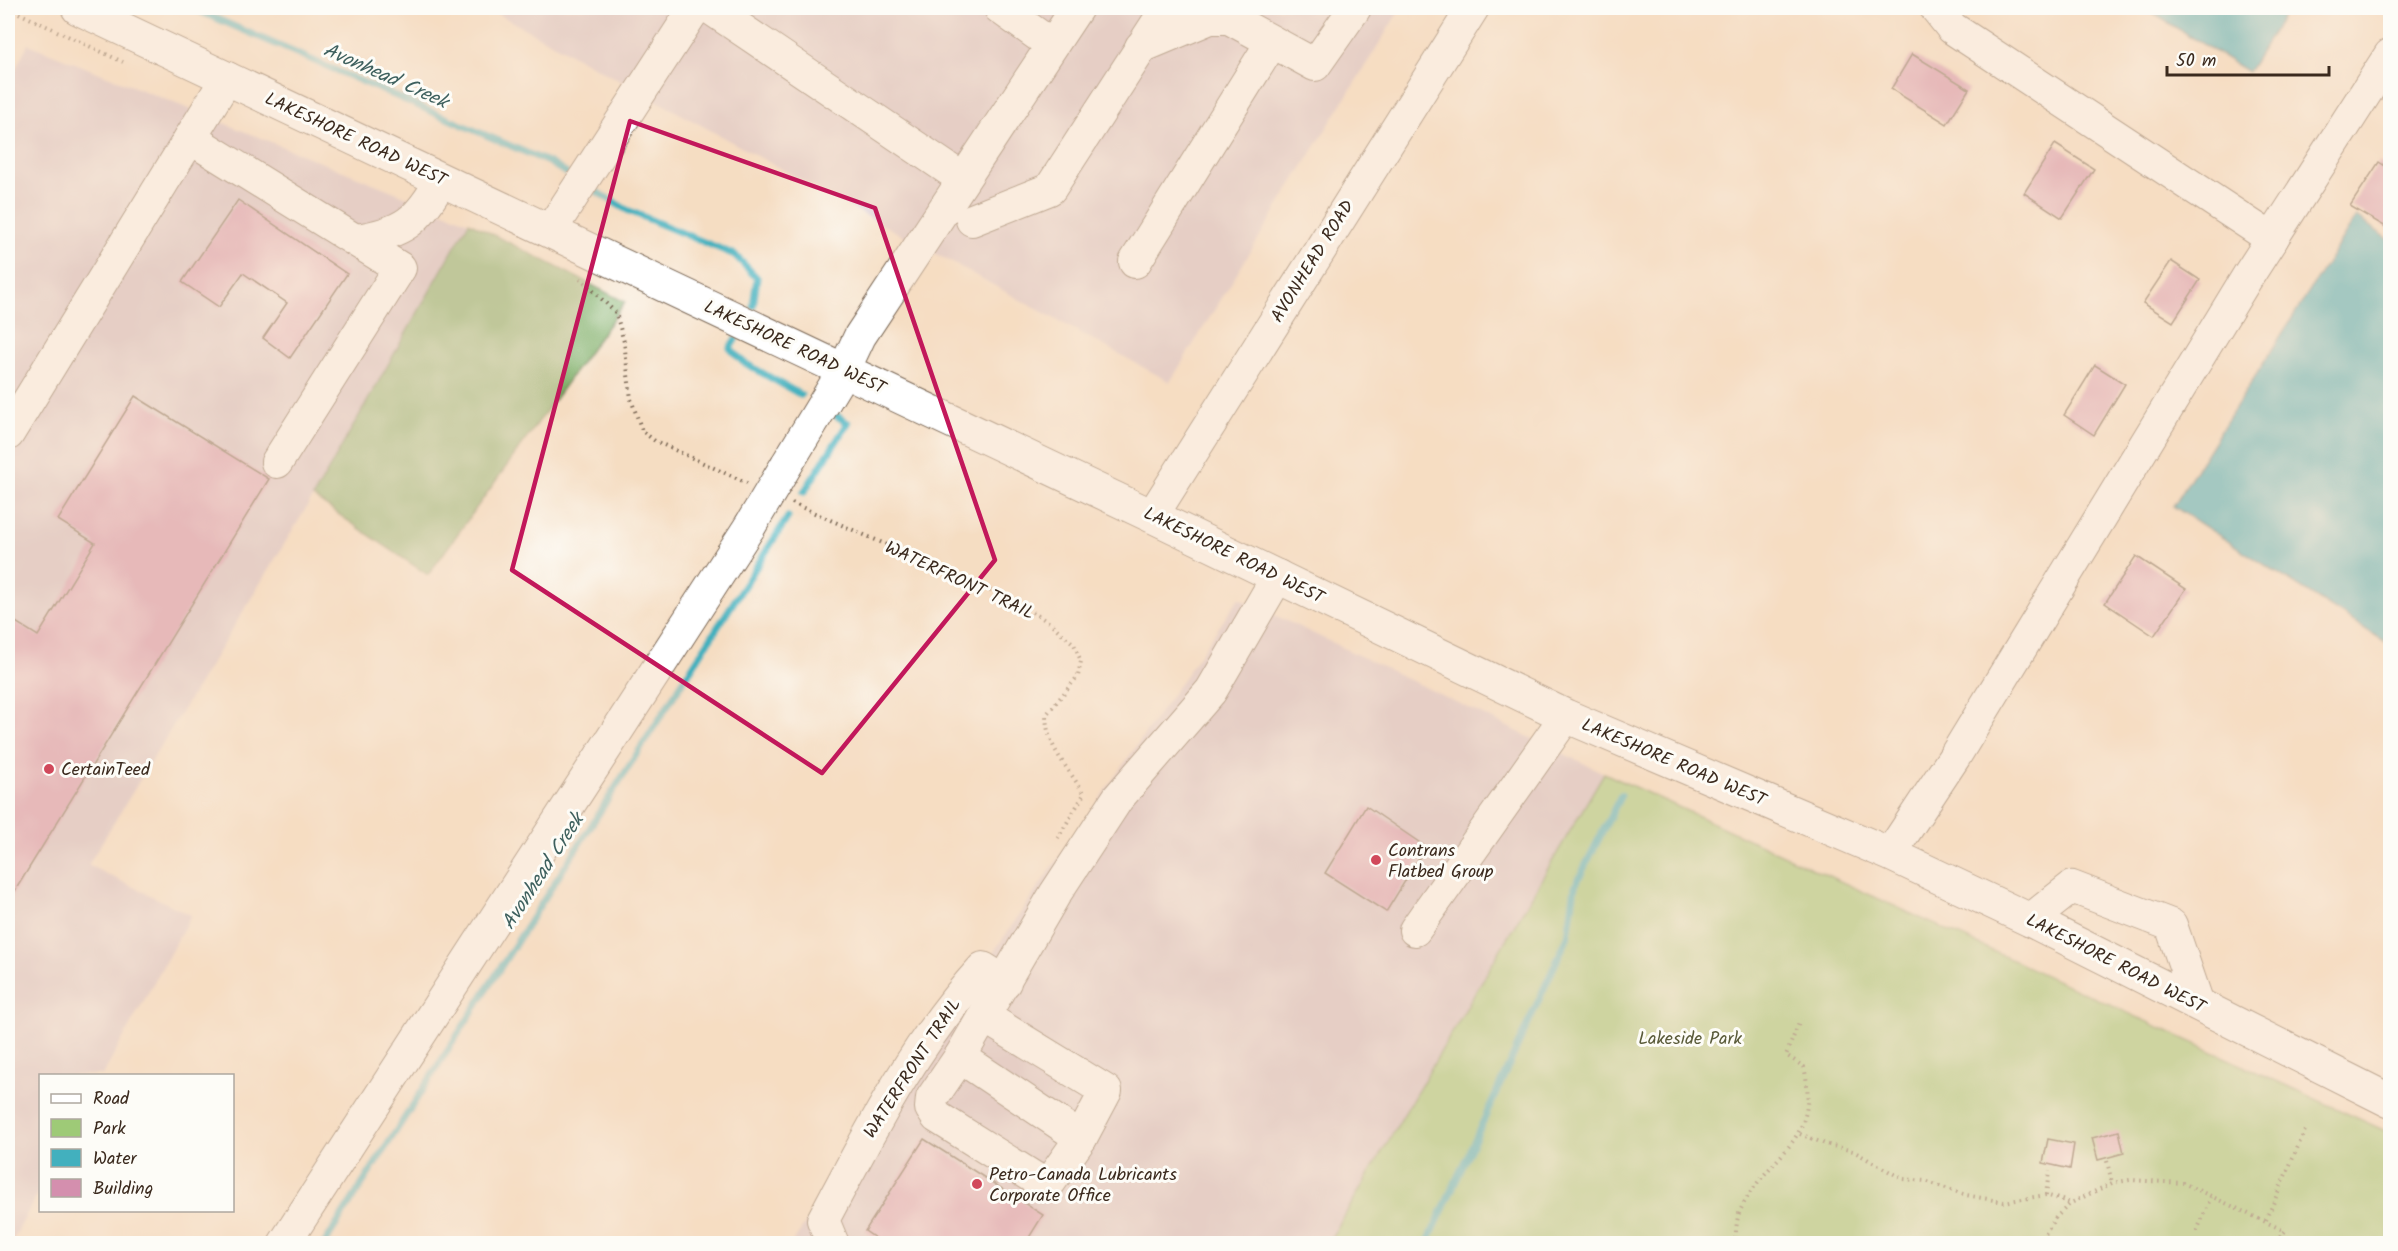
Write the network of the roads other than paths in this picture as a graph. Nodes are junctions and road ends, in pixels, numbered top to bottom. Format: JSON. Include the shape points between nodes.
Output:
{"nodes":[{"id":1,"x":78,"y":8,"type":"edge"},
{"id":2,"x":695,"y":8,"type":"edge"},
{"id":3,"x":710,"y":8,"type":"edge"},
{"id":4,"x":1000,"y":8,"type":"edge"},
{"id":5,"x":1077,"y":8,"type":"edge"},
{"id":6,"x":1167,"y":8,"type":"edge"},
{"id":7,"x":1355,"y":8,"type":"edge"},
{"id":8,"x":1473,"y":8,"type":"edge"},
{"id":9,"x":1936,"y":8,"type":"edge"},
{"id":10,"x":1220,"y":13,"type":"edge"},
{"id":11,"x":1272,"y":42,"type":"junction"},
{"id":12,"x":1052,"y":45,"type":"junction"},
{"id":13,"x":1141,"y":47,"type":"junction"},
{"id":14,"x":2391,"y":55,"type":"edge"},
{"id":15,"x":227,"y":78,"type":"junction"},
{"id":16,"x":190,"y":138,"type":"junction"},
{"id":17,"x":963,"y":179,"type":"junction"},
{"id":18,"x":441,"y":180,"type":"junction"},
{"id":19,"x":550,"y":231,"type":"junction"},
{"id":20,"x":923,"y":239,"type":"junction"},
{"id":21,"x":2272,"y":239,"type":"junction"},
{"id":22,"x":356,"y":240,"type":"junction"},
{"id":23,"x":1135,"y":262,"type":"dead end"},
{"id":24,"x":844,"y":370,"type":"junction"},
{"id":25,"x":8,"y":434,"type":"edge"},
{"id":26,"x":277,"y":462,"type":"dead end"},
{"id":27,"x":1152,"y":516,"type":"junction"},
{"id":28,"x":1278,"y":576,"type":"junction"},
{"id":29,"x":1566,"y":716,"type":"junction"},
{"id":30,"x":1890,"y":854,"type":"junction"},
{"id":31,"x":2030,"y":920,"type":"junction"},
{"id":32,"x":1415,"y":930,"type":"dead end"},
{"id":33,"x":994,"y":975,"type":"junction"},
{"id":34,"x":2198,"y":1005,"type":"junction"},
{"id":35,"x":984,"y":1017,"type":"junction"},
{"id":36,"x":960,"y":1058,"type":"junction"},
{"id":37,"x":2391,"y":1101,"type":"edge"},
{"id":38,"x":1081,"y":1138,"type":"junction"},
{"id":39,"x":828,"y":1232,"type":"edge"},
{"id":40,"x":284,"y":1244,"type":"edge"}],
"edges":[{"from":1,"to":15,"type":"main road","name":"LAKESHORE ROAD WEST"},
{"from":2,"to":19,"type":"street"},
{"from":3,"to":17,"type":"street"},
{"from":4,"to":12,"type":"street"},
{"from":5,"to":12,"type":"street"},
{"from":6,"to":13,"type":"street"},
{"from":7,"to":11,"type":"street","via":[[1315,66]]},
{"from":8,"to":27,"type":"street","name":"AVONHEAD ROAD"},
{"from":9,"to":21,"type":"street","via":[[1952,28]]},
{"from":10,"to":11,"type":"street"},
{"from":10,"to":13,"type":"street"},
{"from":11,"to":23,"type":"street"},
{"from":12,"to":17,"type":"street"},
{"from":13,"to":20,"type":"street","via":[[1050,189]]},
{"from":14,"to":21,"type":"street"},
{"from":15,"to":16,"type":"street"},
{"from":15,"to":18,"type":"main road","name":"LAKESHORE ROAD WEST"},
{"from":16,"to":22,"type":"street"},
{"from":16,"to":25,"type":"street"},
{"from":17,"to":20,"type":"street"},
{"from":18,"to":19,"type":"main road","name":"LAKESHORE ROAD WEST"},
{"from":18,"to":22,"type":"street","via":[[428,204],[413,220],[381,237]]},
{"from":19,"to":24,"type":"main road","name":"LAKESHORE ROAD WEST"},
{"from":20,"to":24,"type":"street","via":[[860,336]]},
{"from":21,"to":30,"type":"street","via":[[1955,756]]},
{"from":22,"to":26,"type":"street","via":[[400,268]]},
{"from":24,"to":27,"type":"main road","name":"LAKESHORE ROAD WEST"},
{"from":24,"to":40,"type":"street","bridge":true,"via":[[750,526]]},
{"from":27,"to":28,"type":"main road","name":"LAKESHORE ROAD WEST"},
{"from":28,"to":29,"type":"main road","name":"LAKESHORE ROAD WEST"},
{"from":28,"to":33,"type":"street","via":[[1211,691],[1118,798],[1055,894]]},
{"from":29,"to":30,"type":"main road","name":"LAKESHORE ROAD WEST"},
{"from":29,"to":32,"type":"street"},
{"from":30,"to":31,"type":"main road","name":"LAKESHORE ROAD WEST"},
{"from":31,"to":34,"type":"main road","name":"LAKESHORE ROAD WEST"},
{"from":31,"to":34,"type":"street","via":[[2072,887],[2171,925]]},
{"from":33,"to":35,"type":"street"},
{"from":33,"to":39,"type":"street","name":"WATERFRONT TRAIL","via":[[951,1003],[891,1094]]},
{"from":34,"to":37,"type":"main road","name":"LAKESHORE ROAD WEST"},
{"from":35,"to":36,"type":"street"},
{"from":35,"to":38,"type":"street","via":[[1106,1092]]},
{"from":36,"to":38,"type":"street"},
{"from":36,"to":38,"type":"street","via":[[932,1098],[931,1108],[937,1117],[1047,1186]]}]}
